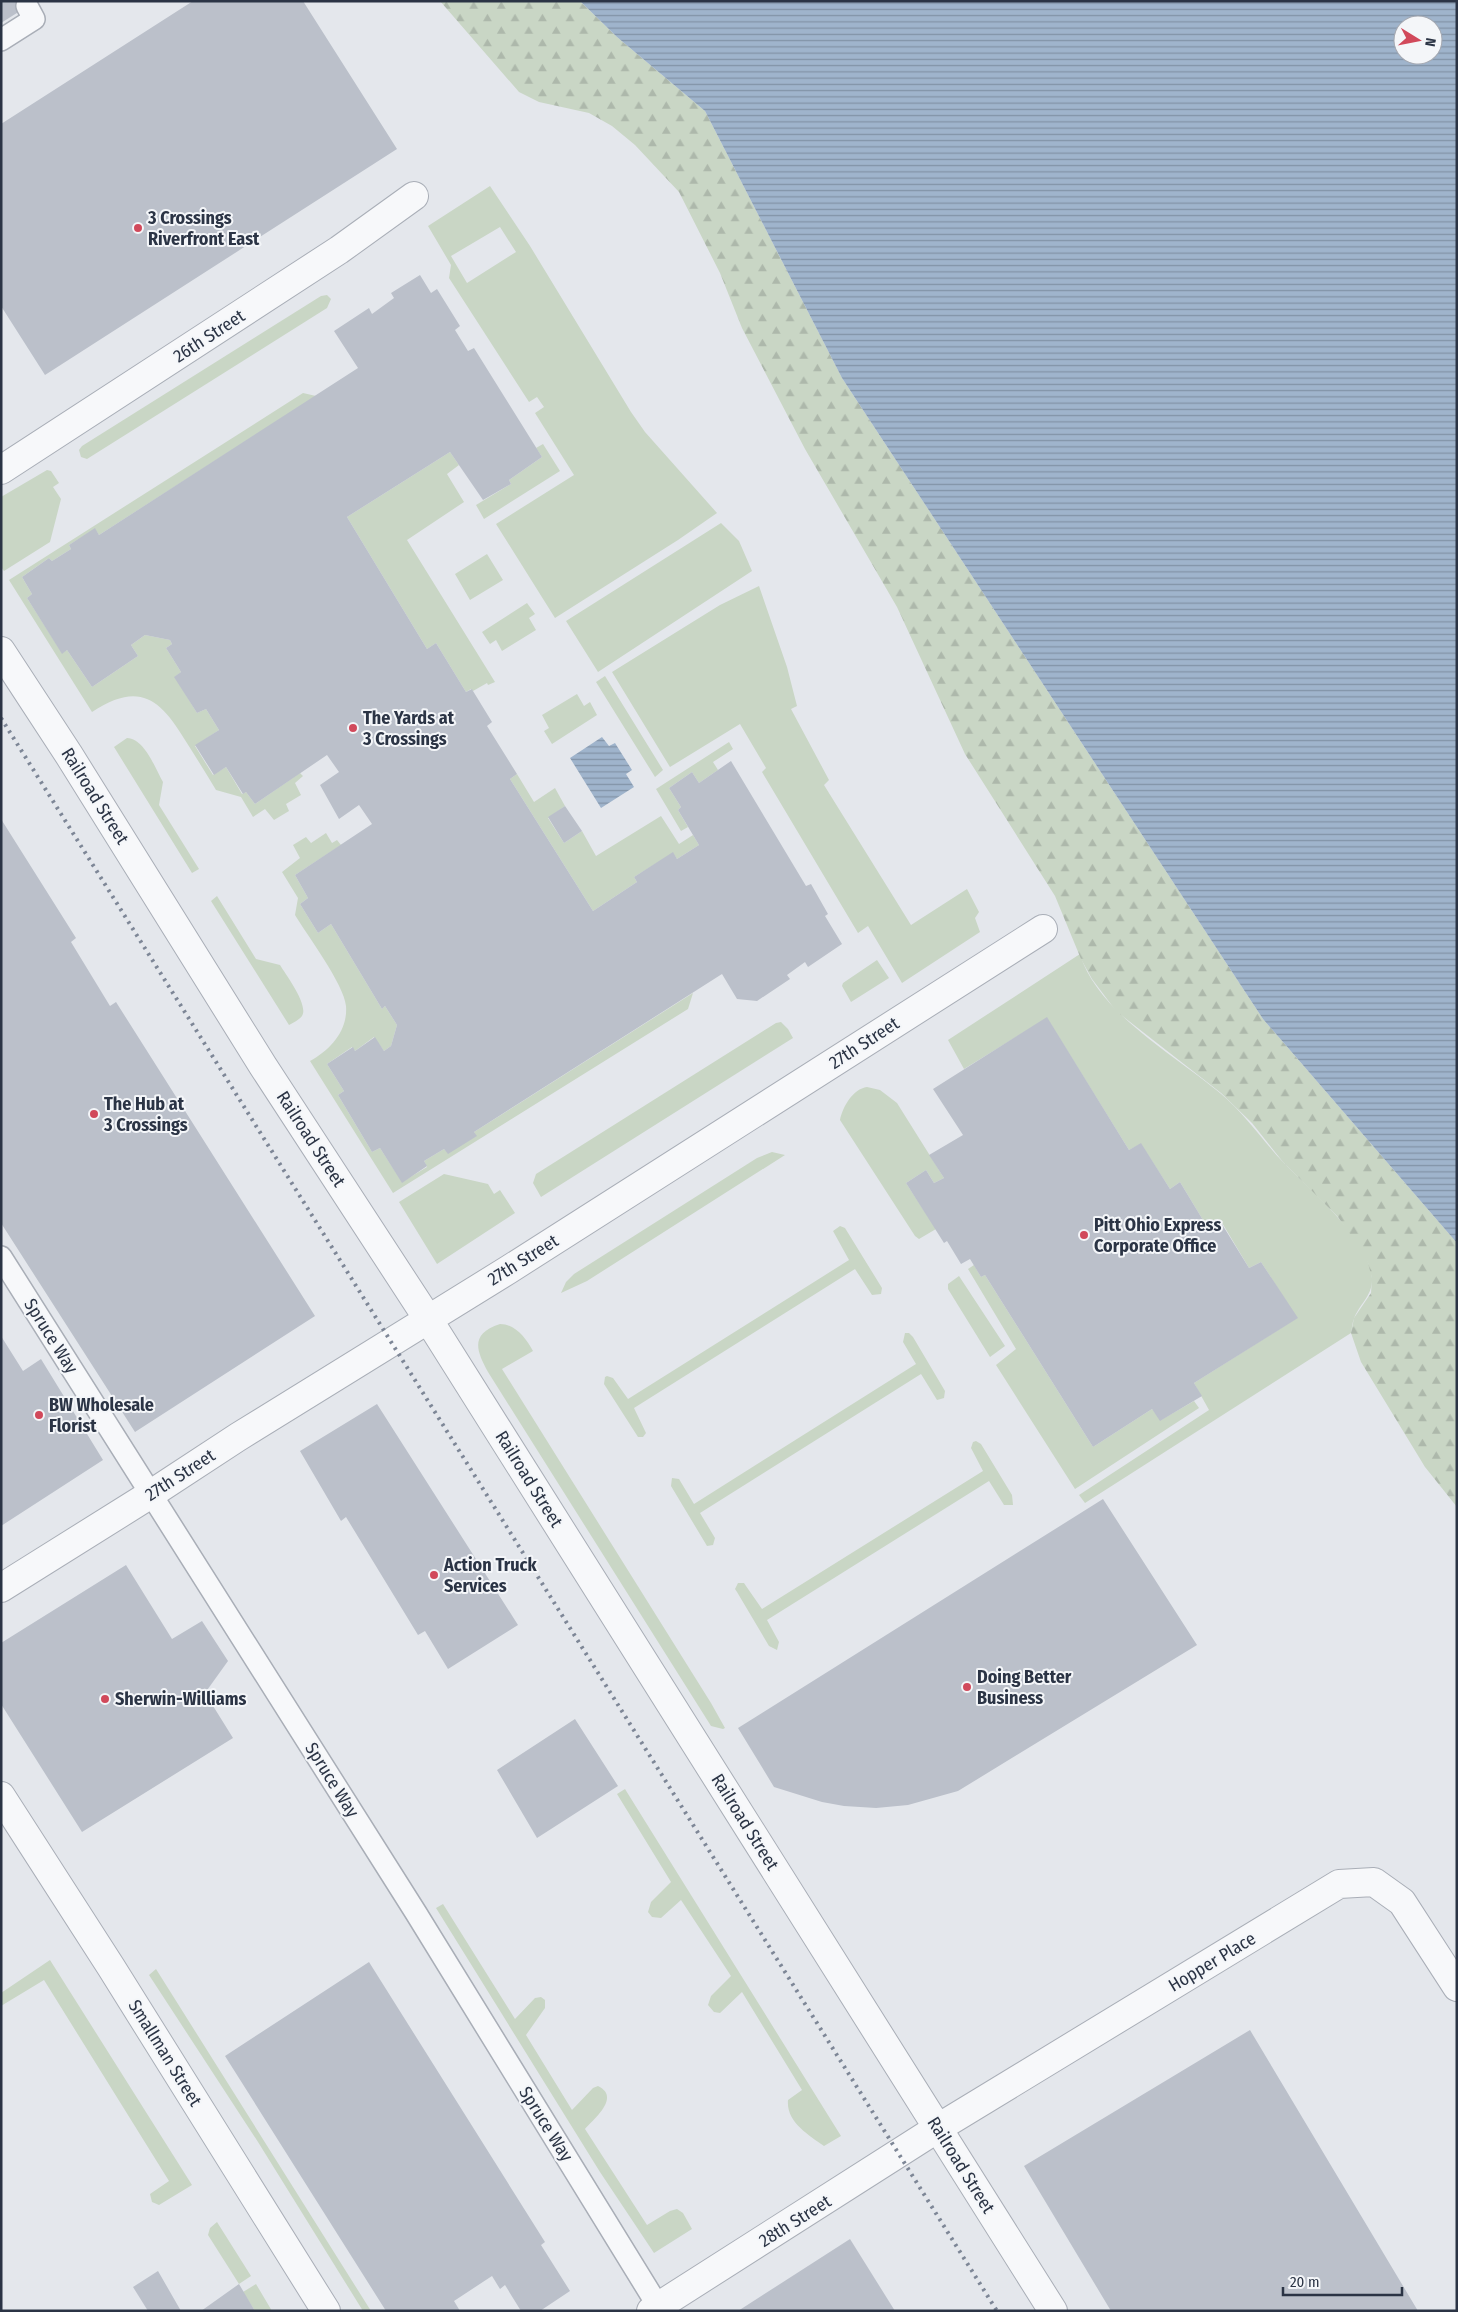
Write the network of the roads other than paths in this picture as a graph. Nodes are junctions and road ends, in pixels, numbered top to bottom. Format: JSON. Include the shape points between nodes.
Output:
{"nodes":[{"id":1,"x":27,"y":6,"type":"dead end"},
{"id":2,"x":1,"y":40,"type":"edge"},
{"id":3,"x":414,"y":196,"type":"dead end"},
{"id":4,"x":1,"y":470,"type":"edge"},
{"id":5,"x":1,"y":651,"type":"edge"},
{"id":6,"x":1043,"y":929,"type":"dead end"},
{"id":7,"x":1,"y":1257,"type":"edge"},
{"id":8,"x":428,"y":1319,"type":"junction"},
{"id":9,"x":151,"y":1494,"type":"junction"},
{"id":10,"x":1,"y":1588,"type":"edge"},
{"id":11,"x":1,"y":1796,"type":"edge"},
{"id":12,"x":1457,"y":1987,"type":"edge"},
{"id":13,"x":938,"y":2128,"type":"junction"},
{"id":14,"x":655,"y":2309,"type":"edge"},
{"id":15,"x":326,"y":2311,"type":"edge"},
{"id":16,"x":1053,"y":2311,"type":"edge"}],
"edges":[{"from":1,"to":2,"type":"lane","via":[[34,19]]},
{"from":3,"to":4,"type":"street","name":"26th Street","via":[[331,255]]},
{"from":5,"to":8,"type":"street","name":"Railroad Street","via":[[263,1066]]},
{"from":6,"to":8,"type":"street","name":"27th Street"},
{"from":7,"to":9,"type":"lane","name":"Spruce Way"},
{"from":8,"to":9,"type":"street","name":"27th Street"},
{"from":8,"to":13,"type":"street","name":"Railroad Street"},
{"from":9,"to":10,"type":"street","name":"27th Street"},
{"from":9,"to":14,"type":"lane","name":"Spruce Way","via":[[416,1913]]},
{"from":11,"to":15,"type":"street","name":"Smallman Street"},
{"from":12,"to":13,"type":"street","name":"Hopper Place","via":[[1402,1902],[1374,1882],[1339,1884]]},
{"from":13,"to":14,"type":"street","name":"28th Street"},
{"from":13,"to":16,"type":"street","name":"Railroad Street"}]}
